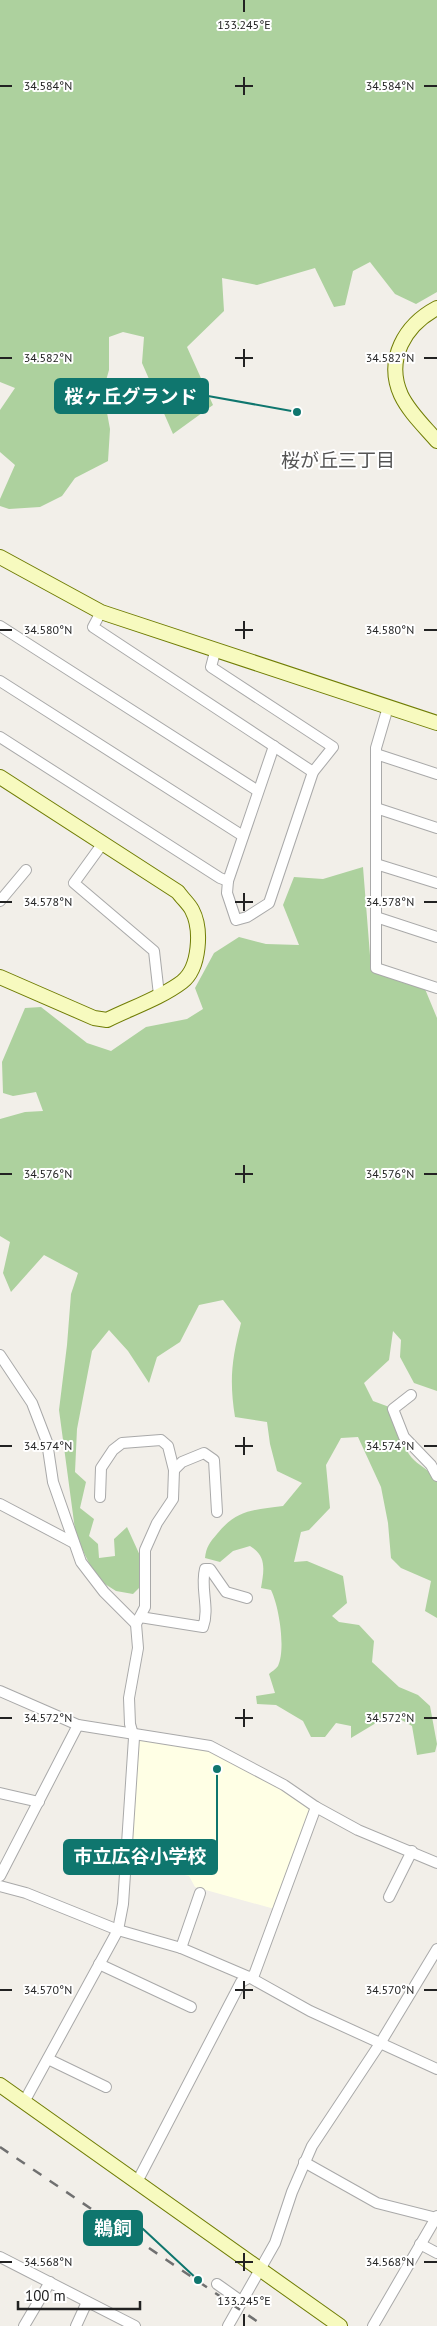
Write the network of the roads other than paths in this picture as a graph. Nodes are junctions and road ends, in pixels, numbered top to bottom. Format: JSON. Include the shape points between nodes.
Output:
{"nodes":[{"id":1,"x":437,"y":308,"type":"edge"},
{"id":2,"x":437,"y":441,"type":"edge"},
{"id":3,"x":0,"y":557,"type":"edge"},
{"id":4,"x":101,"y":612,"type":"junction"},
{"id":5,"x":0,"y":626,"type":"edge"},
{"id":6,"x":215,"y":652,"type":"junction"},
{"id":7,"x":0,"y":681,"type":"edge"},
{"id":8,"x":388,"y":707,"type":"junction"},
{"id":9,"x":437,"y":723,"type":"edge"},
{"id":10,"x":0,"y":737,"type":"edge"},
{"id":11,"x":274,"y":746,"type":"junction"},
{"id":12,"x":376,"y":754,"type":"junction"},
{"id":13,"x":313,"y":772,"type":"junction"},
{"id":14,"x":437,"y":774,"type":"edge"},
{"id":15,"x":0,"y":777,"type":"edge"},
{"id":16,"x":258,"y":791,"type":"junction"},
{"id":17,"x":376,"y":808,"type":"junction"},
{"id":18,"x":437,"y":828,"type":"edge"},
{"id":19,"x":243,"y":836,"type":"junction"},
{"id":20,"x":103,"y":843,"type":"junction"},
{"id":21,"x":376,"y":864,"type":"junction"},
{"id":22,"x":26,"y":870,"type":"dead end"},
{"id":23,"x":228,"y":881,"type":"junction"},
{"id":24,"x":437,"y":883,"type":"edge"},
{"id":25,"x":0,"y":901,"type":"edge"},
{"id":26,"x":376,"y":917,"type":"junction"},
{"id":27,"x":437,"y":938,"type":"edge"},
{"id":28,"x":0,"y":977,"type":"edge"},
{"id":29,"x":436,"y":985,"type":"edge"},
{"id":30,"x":159,"y":995,"type":"junction"},
{"id":31,"x":0,"y":1355,"type":"edge"},
{"id":32,"x":411,"y":1395,"type":"dead end"},
{"id":33,"x":174,"y":1470,"type":"junction"},
{"id":34,"x":437,"y":1476,"type":"edge"},
{"id":35,"x":100,"y":1497,"type":"dead end"},
{"id":36,"x":0,"y":1504,"type":"edge"},
{"id":37,"x":217,"y":1512,"type":"dead end"},
{"id":38,"x":74,"y":1543,"type":"junction"},
{"id":39,"x":247,"y":1598,"type":"dead end"},
{"id":40,"x":138,"y":1620,"type":"junction"},
{"id":41,"x":0,"y":1691,"type":"edge"},
{"id":42,"x":78,"y":1725,"type":"junction"},
{"id":43,"x":134,"y":1734,"type":"junction"},
{"id":44,"x":0,"y":1793,"type":"edge"},
{"id":45,"x":39,"y":1802,"type":"junction"},
{"id":46,"x":316,"y":1807,"type":"junction"},
{"id":47,"x":412,"y":1851,"type":"junction"},
{"id":48,"x":437,"y":1863,"type":"edge"},
{"id":49,"x":0,"y":1876,"type":"edge"},
{"id":50,"x":0,"y":1886,"type":"edge"},
{"id":51,"x":200,"y":1893,"type":"dead end"},
{"id":52,"x":389,"y":1897,"type":"dead end"},
{"id":53,"x":118,"y":1930,"type":"junction"},
{"id":54,"x":181,"y":1948,"type":"junction"},
{"id":55,"x":437,"y":1949,"type":"edge"},
{"id":56,"x":99,"y":1964,"type":"junction"},
{"id":57,"x":249,"y":1977,"type":"junction"},
{"id":58,"x":191,"y":2006,"type":"dead end"},
{"id":59,"x":381,"y":2042,"type":"junction"},
{"id":60,"x":48,"y":2059,"type":"junction"},
{"id":61,"x":437,"y":2069,"type":"edge"},
{"id":62,"x":0,"y":2085,"type":"edge"},
{"id":63,"x":106,"y":2087,"type":"dead end"},
{"id":64,"x":24,"y":2102,"type":"junction"},
{"id":65,"x":304,"y":2162,"type":"junction"},
{"id":66,"x":137,"y":2182,"type":"junction"},
{"id":67,"x":436,"y":2217,"type":"edge"},
{"id":68,"x":420,"y":2244,"type":"junction"},
{"id":69,"x":437,"y":2253,"type":"edge"},
{"id":70,"x":0,"y":2257,"type":"edge"},
{"id":71,"x":260,"y":2270,"type":"junction"},
{"id":72,"x":50,"y":2282,"type":"junction"},
{"id":73,"x":217,"y":2284,"type":"dead end"},
{"id":74,"x":241,"y":2301,"type":"junction"},
{"id":75,"x":87,"y":2302,"type":"junction"},
{"id":76,"x":24,"y":2326,"type":"edge"},
{"id":77,"x":76,"y":2326,"type":"edge"},
{"id":78,"x":135,"y":2326,"type":"edge"},
{"id":79,"x":228,"y":2326,"type":"edge"},
{"id":80,"x":340,"y":2326,"type":"edge"},
{"id":81,"x":373,"y":2326,"type":"edge"}],
"edges":[{"from":1,"to":2,"type":"street","via":[[416,320],[403,338],[395,358],[402,396]]},
{"from":3,"to":4,"type":"street"},
{"from":4,"to":6,"type":"street"},
{"from":4,"to":11,"type":"street","via":[[93,627]]},
{"from":5,"to":16,"type":"street"},
{"from":6,"to":8,"type":"street"},
{"from":6,"to":13,"type":"street","via":[[211,667],[333,747]]},
{"from":7,"to":19,"type":"street"},
{"from":8,"to":9,"type":"street"},
{"from":8,"to":12,"type":"street"},
{"from":10,"to":23,"type":"street"},
{"from":11,"to":13,"type":"street"},
{"from":11,"to":16,"type":"street"},
{"from":12,"to":14,"type":"street"},
{"from":12,"to":17,"type":"street"},
{"from":13,"to":23,"type":"street","via":[[269,903],[236,920],[227,893]]},
{"from":15,"to":20,"type":"street"},
{"from":16,"to":19,"type":"street"},
{"from":17,"to":18,"type":"street"},
{"from":17,"to":21,"type":"street"},
{"from":19,"to":23,"type":"street"},
{"from":20,"to":30,"type":"street","via":[[74,884],[154,951]]},
{"from":20,"to":30,"type":"street","via":[[178,892],[192,910],[199,946],[192,967],[184,981]]},
{"from":21,"to":24,"type":"street"},
{"from":21,"to":26,"type":"street"},
{"from":22,"to":25,"type":"street"},
{"from":26,"to":27,"type":"street"},
{"from":26,"to":29,"type":"street","via":[[376,968]]},
{"from":28,"to":30,"type":"street","via":[[94,1018],[107,1020]]},
{"from":31,"to":38,"type":"street","via":[[35,1410],[47,1442],[53,1482]]},
{"from":32,"to":34,"type":"street","via":[[393,1409],[404,1437],[431,1465]]},
{"from":33,"to":35,"type":"street","via":[[168,1446],[161,1440],[122,1443],[101,1468]]},
{"from":33,"to":37,"type":"street","via":[[182,1462],[204,1453],[214,1460]]},
{"from":33,"to":40,"type":"street","via":[[173,1499],[145,1550],[145,1608]]},
{"from":36,"to":38,"type":"street"},
{"from":38,"to":40,"type":"street","via":[[81,1562],[98,1584]]},
{"from":39,"to":40,"type":"street","via":[[226,1592],[210,1569],[205,1569],[202,1579],[206,1619],[203,1627]]},
{"from":40,"to":43,"type":"street","via":[[138,1648],[129,1698],[130,1724]]},
{"from":41,"to":42,"type":"street"},
{"from":42,"to":43,"type":"street"},
{"from":42,"to":45,"type":"street"},
{"from":43,"to":46,"type":"street","via":[[210,1746],[284,1785]]},
{"from":43,"to":53,"type":"street","via":[[123,1904]]},
{"from":44,"to":45,"type":"street"},
{"from":45,"to":49,"type":"street"},
{"from":46,"to":47,"type":"street","via":[[358,1830]]},
{"from":46,"to":57,"type":"street","via":[[254,1975]]},
{"from":47,"to":48,"type":"street"},
{"from":47,"to":52,"type":"street"},
{"from":50,"to":53,"type":"street","via":[[26,1893]]},
{"from":51,"to":54,"type":"street"},
{"from":53,"to":54,"type":"street"},
{"from":53,"to":56,"type":"street"},
{"from":54,"to":57,"type":"street"},
{"from":55,"to":59,"type":"street"},
{"from":56,"to":58,"type":"street"},
{"from":56,"to":60,"type":"street"},
{"from":57,"to":59,"type":"street","via":[[310,2011]]},
{"from":57,"to":66,"type":"street","via":[[241,1982]]},
{"from":59,"to":61,"type":"street"},
{"from":59,"to":65,"type":"street"},
{"from":60,"to":63,"type":"street"},
{"from":60,"to":64,"type":"street"},
{"from":62,"to":64,"type":"street"},
{"from":64,"to":66,"type":"street"},
{"from":65,"to":67,"type":"street","via":[[377,2203]]},
{"from":65,"to":71,"type":"street","via":[[275,2243]]},
{"from":66,"to":71,"type":"street"},
{"from":67,"to":68,"type":"street"},
{"from":68,"to":69,"type":"street"},
{"from":68,"to":81,"type":"street"},
{"from":70,"to":72,"type":"street"},
{"from":71,"to":74,"type":"street"},
{"from":71,"to":80,"type":"street"},
{"from":72,"to":75,"type":"street"},
{"from":72,"to":76,"type":"street"},
{"from":73,"to":74,"type":"street"},
{"from":74,"to":79,"type":"street"},
{"from":75,"to":77,"type":"street"},
{"from":75,"to":78,"type":"street"}]}
